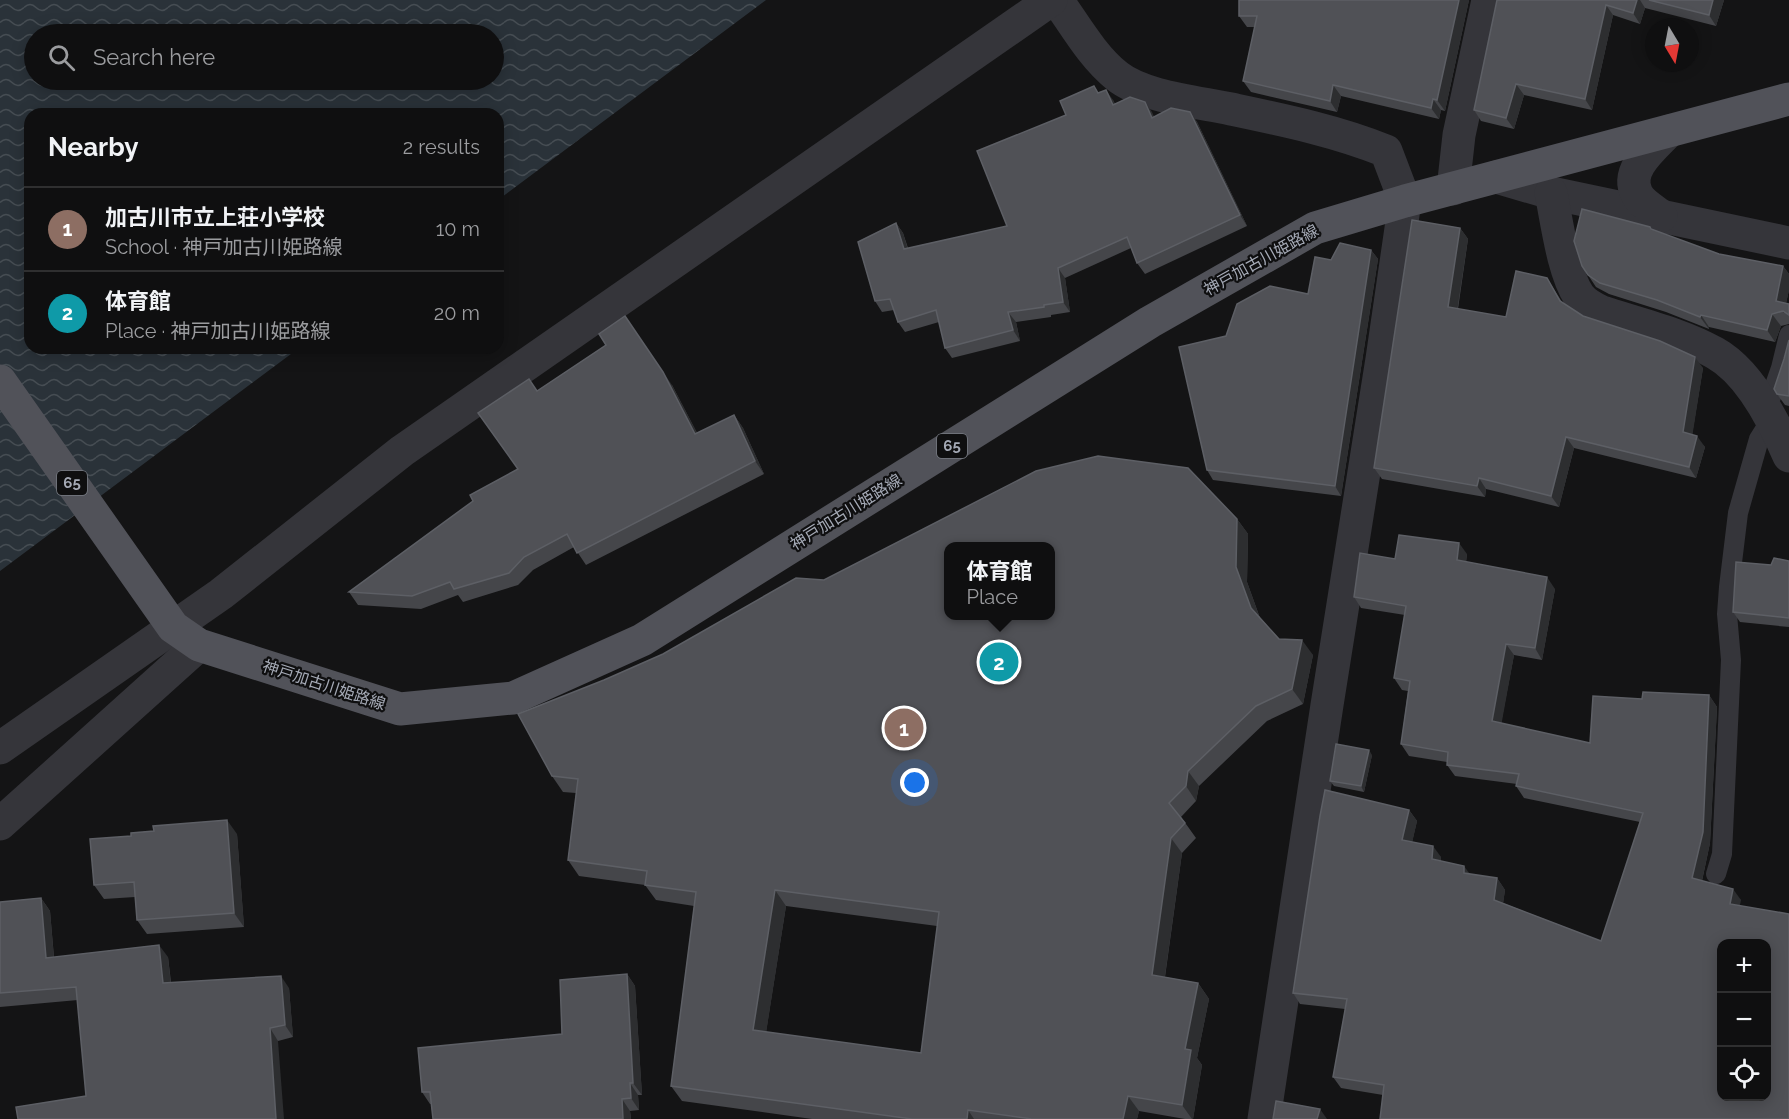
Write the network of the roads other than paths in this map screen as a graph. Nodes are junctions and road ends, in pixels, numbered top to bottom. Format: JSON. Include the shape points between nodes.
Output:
{"nodes":[{"id":1,"x":1051,"y":0,"type":"edge"},
{"id":2,"x":1057,"y":0,"type":"edge"},
{"id":3,"x":1488,"y":0,"type":"edge"},
{"id":4,"x":1789,"y":99,"type":"edge"},
{"id":5,"x":1669,"y":131,"type":"junction"},
{"id":6,"x":1496,"y":177,"type":"junction"},
{"id":7,"x":1453,"y":189,"type":"junction"},
{"id":8,"x":1551,"y":193,"type":"junction"},
{"id":9,"x":1405,"y":201,"type":"junction"},
{"id":10,"x":1661,"y":216,"type":"junction"},
{"id":11,"x":1789,"y":243,"type":"edge"},
{"id":12,"x":1789,"y":335,"type":"edge"},
{"id":13,"x":0,"y":381,"type":"edge"},
{"id":14,"x":1768,"y":416,"type":"junction"},
{"id":15,"x":1789,"y":456,"type":"edge"},
{"id":16,"x":186,"y":636,"type":"junction"},
{"id":17,"x":0,"y":748,"type":"edge"},
{"id":18,"x":0,"y":824,"type":"edge"},
{"id":19,"x":1716,"y":874,"type":"dead end"},
{"id":20,"x":1264,"y":1119,"type":"edge"}],
"edges":[{"from":1,"to":16,"type":"street","via":[[402,452],[221,594]]},
{"from":2,"to":9,"type":"street","via":[[1100,60],[1118,77],[1151,93],[1363,141],[1386,151]]},
{"from":3,"to":7,"type":"street","via":[[1459,135]]},
{"from":4,"to":5,"type":"main road","name":"神戸加古川姫路線","number":"65"},
{"from":5,"to":6,"type":"main road","name":"神戸加古川姫路線","number":"65"},
{"from":5,"to":10,"type":"street","via":[[1644,157],[1634,186],[1637,196]]},
{"from":6,"to":7,"type":"main road","name":"神戸加古川姫路線","number":"65"},
{"from":6,"to":8,"type":"street"},
{"from":7,"to":9,"type":"main road","name":"神戸加古川姫路線","number":"65"},
{"from":8,"to":10,"type":"street"},
{"from":8,"to":14,"type":"street","via":[[1572,284],[1580,298],[1602,312],[1716,353],[1749,382]]},
{"from":9,"to":16,"type":"main road","name":"神戸加古川姫路線","number":"65","via":[[1315,228],[1150,322],[642,640],[513,698],[400,709]]},
{"from":9,"to":20,"type":"street"},
{"from":10,"to":11,"type":"street"},
{"from":12,"to":14,"type":"lane"},
{"from":13,"to":16,"type":"main road","number":"65","via":[[144,585]]},
{"from":14,"to":15,"type":"street"},
{"from":14,"to":19,"type":"lane","via":[[1738,513],[1732,555],[1727,614],[1731,660],[1722,854]]},
{"from":16,"to":17,"type":"street"},
{"from":16,"to":18,"type":"street"}]}
